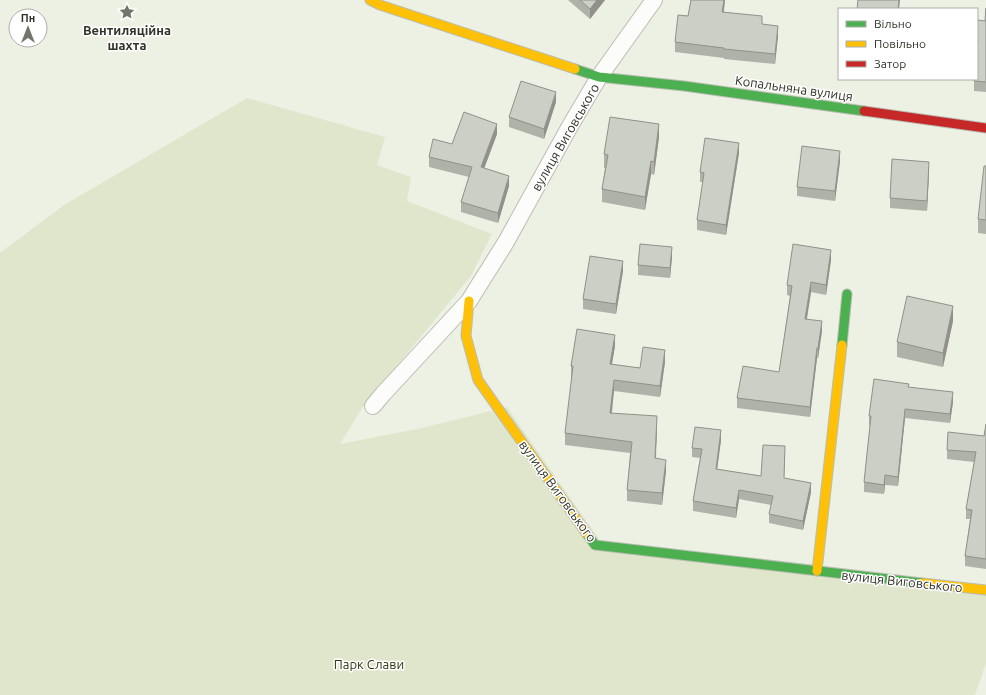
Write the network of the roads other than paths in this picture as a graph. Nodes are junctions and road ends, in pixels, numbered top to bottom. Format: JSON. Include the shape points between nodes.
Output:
{"nodes":[{"id":1,"x":370,"y":0,"type":"edge"},
{"id":2,"x":654,"y":0,"type":"edge"},
{"id":3,"x":599,"y":77,"type":"junction"},
{"id":4,"x":986,"y":128,"type":"edge"},
{"id":5,"x":847,"y":294,"type":"dead end"},
{"id":6,"x":469,"y":301,"type":"junction"},
{"id":7,"x":373,"y":406,"type":"dead end"},
{"id":8,"x":817,"y":571,"type":"junction"},
{"id":9,"x":986,"y":590,"type":"edge"}],
"edges":[{"from":1,"to":3,"type":"street","name":"вулиця Виговського"},
{"from":2,"to":3,"type":"street"},
{"from":3,"to":4,"type":"street","name":"Копальняна вулиця","via":[[684,86]]},
{"from":3,"to":6,"type":"street","name":"вулиця Виговського","via":[[506,242]]},
{"from":5,"to":8,"type":"street"},
{"from":6,"to":7,"type":"street","name":"вулиця Виговського"},
{"from":6,"to":8,"type":"street","name":"вулиця Виговського","via":[[466,336],[478,380],[595,545]]},
{"from":8,"to":9,"type":"street","name":"вулиця Виговського"}]}
